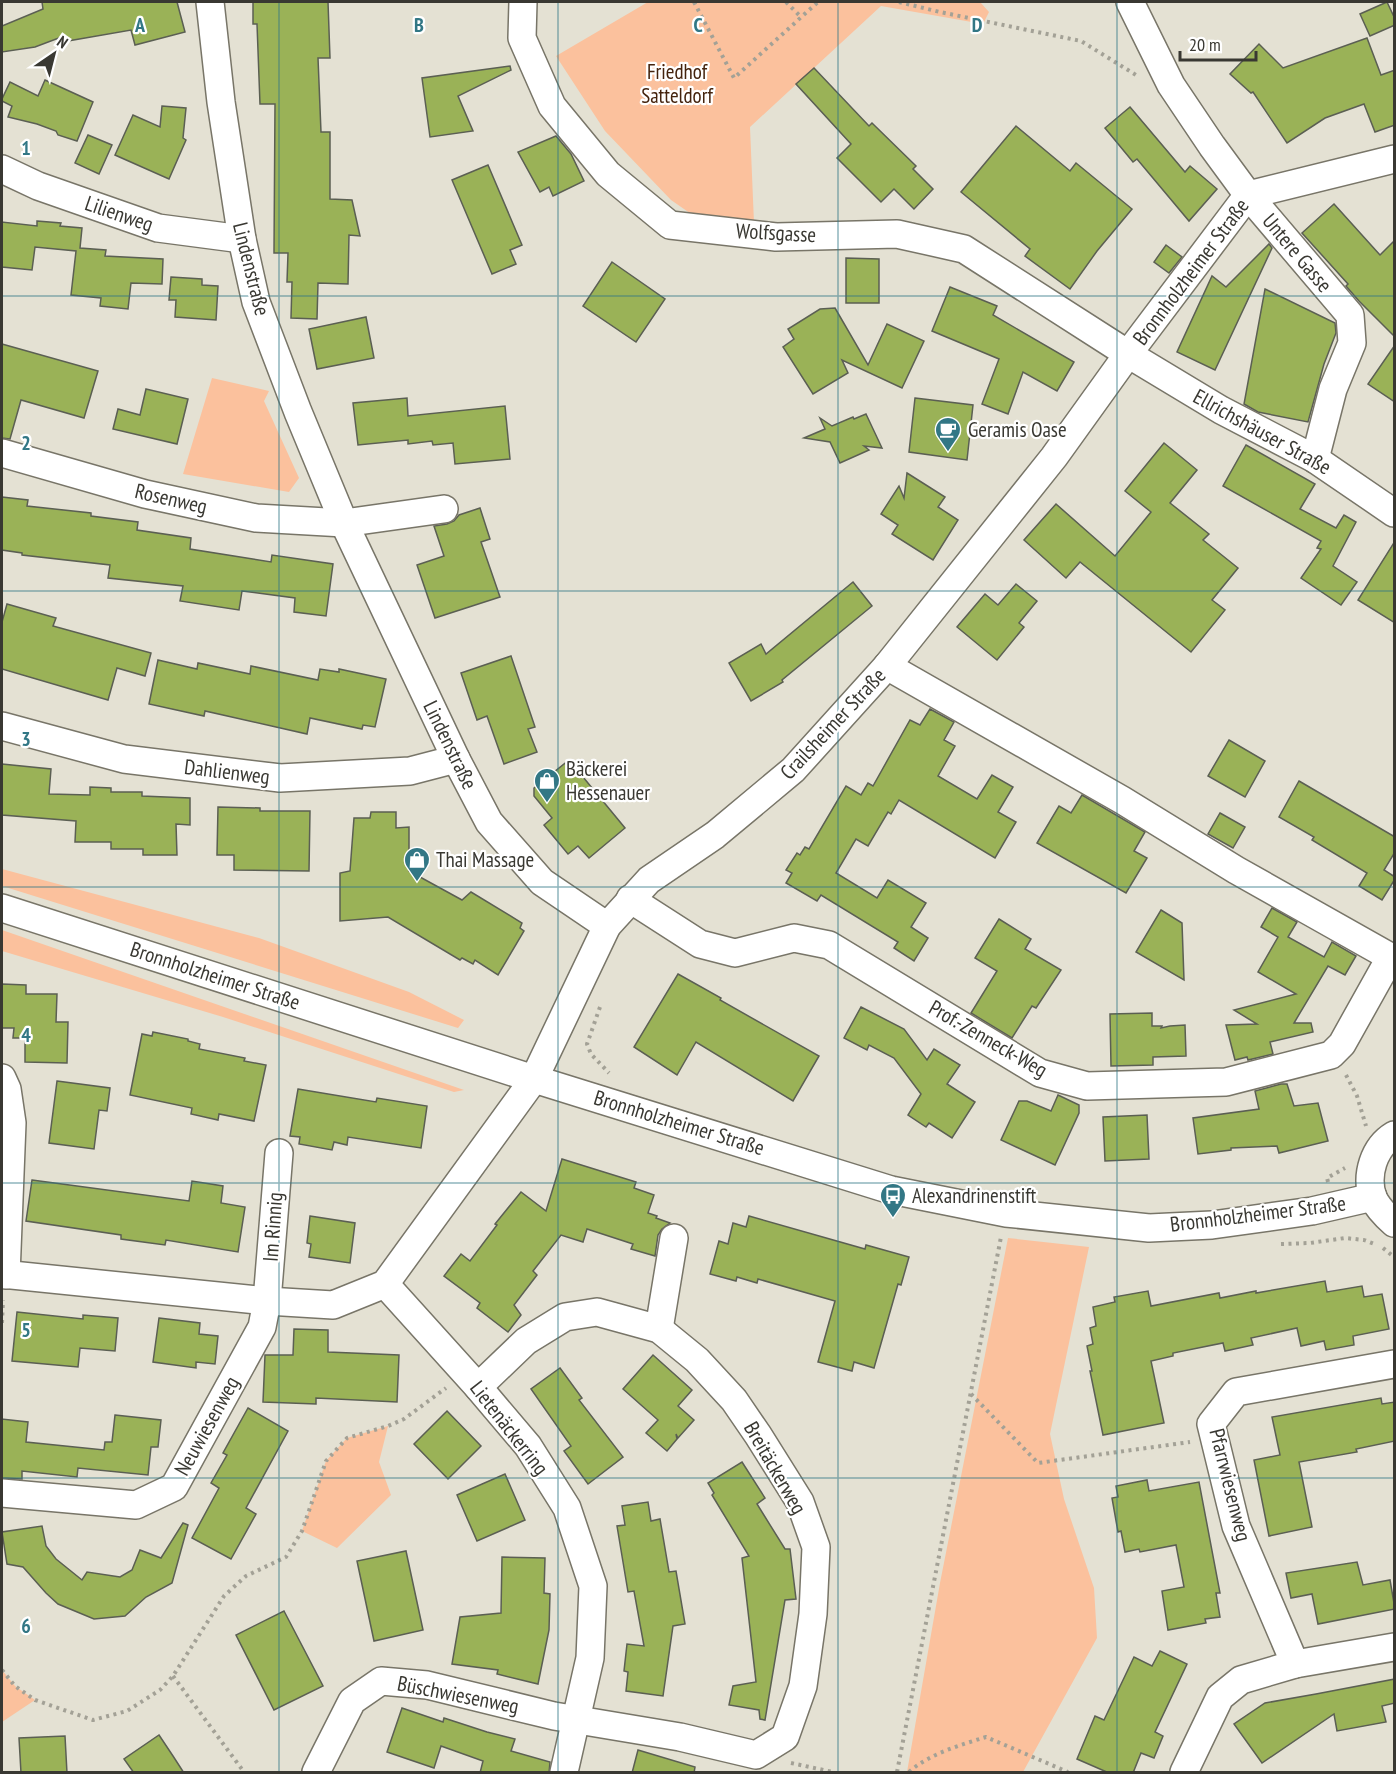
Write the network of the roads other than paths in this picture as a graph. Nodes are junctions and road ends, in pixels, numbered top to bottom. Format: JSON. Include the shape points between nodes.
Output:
{"nodes":[{"id":1,"x":210,"y":2,"type":"edge"},
{"id":2,"x":523,"y":2,"type":"edge"},
{"id":3,"x":1130,"y":2,"type":"edge"},
{"id":4,"x":1395,"y":159,"type":"edge"},
{"id":5,"x":2,"y":169,"type":"edge"},
{"id":6,"x":1248,"y":195,"type":"junction"},
{"id":7,"x":242,"y":239,"type":"junction"},
{"id":8,"x":1128,"y":354,"type":"junction"},
{"id":9,"x":2,"y":453,"type":"edge"},
{"id":10,"x":1315,"y":459,"type":"junction"},
{"id":11,"x":444,"y":509,"type":"dead end"},
{"id":12,"x":1395,"y":513,"type":"edge"},
{"id":13,"x":344,"y":523,"type":"junction"},
{"id":14,"x":887,"y":666,"type":"junction"},
{"id":15,"x":2,"y":726,"type":"edge"},
{"id":16,"x":456,"y":759,"type":"junction"},
{"id":17,"x":630,"y":899,"type":"junction"},
{"id":18,"x":2,"y":908,"type":"edge"},
{"id":19,"x":607,"y":926,"type":"junction"},
{"id":20,"x":1393,"y":958,"type":"edge"},
{"id":21,"x":2,"y":1078,"type":"edge"},
{"id":22,"x":534,"y":1079,"type":"junction"},
{"id":23,"x":1395,"y":1135,"type":"edge"},
{"id":24,"x":279,"y":1153,"type":"dead end"},
{"id":25,"x":1373,"y":1197,"type":"junction"},
{"id":26,"x":1395,"y":1223,"type":"edge"},
{"id":27,"x":674,"y":1238,"type":"dead end"},
{"id":28,"x":4,"y":1275,"type":"edge"},
{"id":29,"x":385,"y":1284,"type":"junction"},
{"id":30,"x":267,"y":1301,"type":"junction"},
{"id":31,"x":659,"y":1329,"type":"junction"},
{"id":32,"x":1395,"y":1364,"type":"edge"},
{"id":33,"x":472,"y":1380,"type":"junction"},
{"id":34,"x":2,"y":1493,"type":"edge"},
{"id":35,"x":1395,"y":1647,"type":"edge"},
{"id":36,"x":1295,"y":1664,"type":"junction"},
{"id":37,"x":577,"y":1719,"type":"junction"},
{"id":38,"x":316,"y":1773,"type":"edge"},
{"id":39,"x":564,"y":1773,"type":"edge"},
{"id":40,"x":1184,"y":1773,"type":"edge"}],
"edges":[{"from":1,"to":7,"type":"street","name":"Lindenstraße"},
{"from":2,"to":8,"type":"street","name":"Wolfsgasse","via":[[522,38],[552,106],[608,174],[670,225],[777,237],[897,234],[964,249]]},
{"from":3,"to":6,"type":"street","name":"Untere Gasse","via":[[1171,85]]},
{"from":4,"to":6,"type":"street","name":"Bronnholzheimer Straße"},
{"from":5,"to":7,"type":"street","name":"Lilienweg","via":[[38,186],[158,228]]},
{"from":6,"to":8,"type":"street","name":"Bronnholzheimer Straße"},
{"from":6,"to":10,"type":"street","name":"Untere Gasse","via":[[1350,315],[1352,344],[1334,389]]},
{"from":7,"to":13,"type":"street","name":"Lindenstraße","via":[[256,302]]},
{"from":8,"to":10,"type":"street","name":"Ellrichshäuser Straße","via":[[1221,410]]},
{"from":8,"to":14,"type":"street","name":"Crailsheimer Straße","via":[[1054,457]]},
{"from":9,"to":13,"type":"street","name":"Rosenweg","via":[[145,494],[256,518]]},
{"from":10,"to":12,"type":"street","name":"Ellrichshäuser Straße"},
{"from":11,"to":13,"type":"street"},
{"from":13,"to":16,"type":"street","name":"Lindenstraße"},
{"from":14,"to":17,"type":"street","name":"Crailsheimer Straße","via":[[793,770],[715,835],[649,880]]},
{"from":14,"to":20,"type":"street"},
{"from":15,"to":16,"type":"street","name":"Dahlienweg","via":[[124,759],[280,778],[410,771]]},
{"from":16,"to":19,"type":"street","name":"Lindenstraße","via":[[489,822],[542,882]]},
{"from":17,"to":19,"type":"street","name":"Crailsheimer Straße"},
{"from":17,"to":20,"type":"street","name":"Prof.-Zenneck-Weg","via":[[700,945],[735,953],[794,938],[829,945],[1040,1073],[1088,1086],[1226,1082],[1331,1055],[1342,1044]]},
{"from":18,"to":22,"type":"street","name":"Bronnholzheimer Straße"},
{"from":19,"to":22,"type":"street","name":"Crailsheimer Straße"},
{"from":21,"to":28,"type":"street","via":[[12,1123]]},
{"from":22,"to":25,"type":"street","name":"Bronnholzheimer Straße","via":[[891,1190],[1006,1213],[1149,1228],[1212,1225]]},
{"from":22,"to":29,"type":"street"},
{"from":23,"to":25,"type":"street","via":[[1379,1149],[1372,1164]]},
{"from":24,"to":30,"type":"street","name":"Im Rinnig"},
{"from":25,"to":26,"type":"street"},
{"from":27,"to":31,"type":"street"},
{"from":28,"to":30,"type":"street"},
{"from":29,"to":30,"type":"street","via":[[333,1305]]},
{"from":29,"to":33,"type":"street","name":"Lietenäckerring"},
{"from":30,"to":34,"type":"street","name":"Neuwiesenweg","via":[[262,1327],[174,1487],[136,1504]]},
{"from":31,"to":33,"type":"street","name":"Breitäckerweg","via":[[597,1312],[565,1317]]},
{"from":31,"to":37,"type":"street","name":"Breitäckerweg","via":[[698,1360],[734,1400],[800,1502],[816,1547],[813,1614],[803,1686],[785,1737],[756,1755]]},
{"from":32,"to":36,"type":"street","name":"Pfarrwiesenweg","via":[[1236,1392],[1210,1424],[1236,1526]]},
{"from":33,"to":37,"type":"street","name":"Lietenäckerring","via":[[528,1446],[567,1508],[593,1586],[590,1658]]},
{"from":35,"to":36,"type":"street"},
{"from":36,"to":40,"type":"street","via":[[1241,1680],[1220,1697]]},
{"from":37,"to":38,"type":"street","name":"Büschwiesenweg","via":[[427,1685],[381,1681],[352,1701]]},
{"from":37,"to":39,"type":"street","name":"Lietenäckerring"}]}
